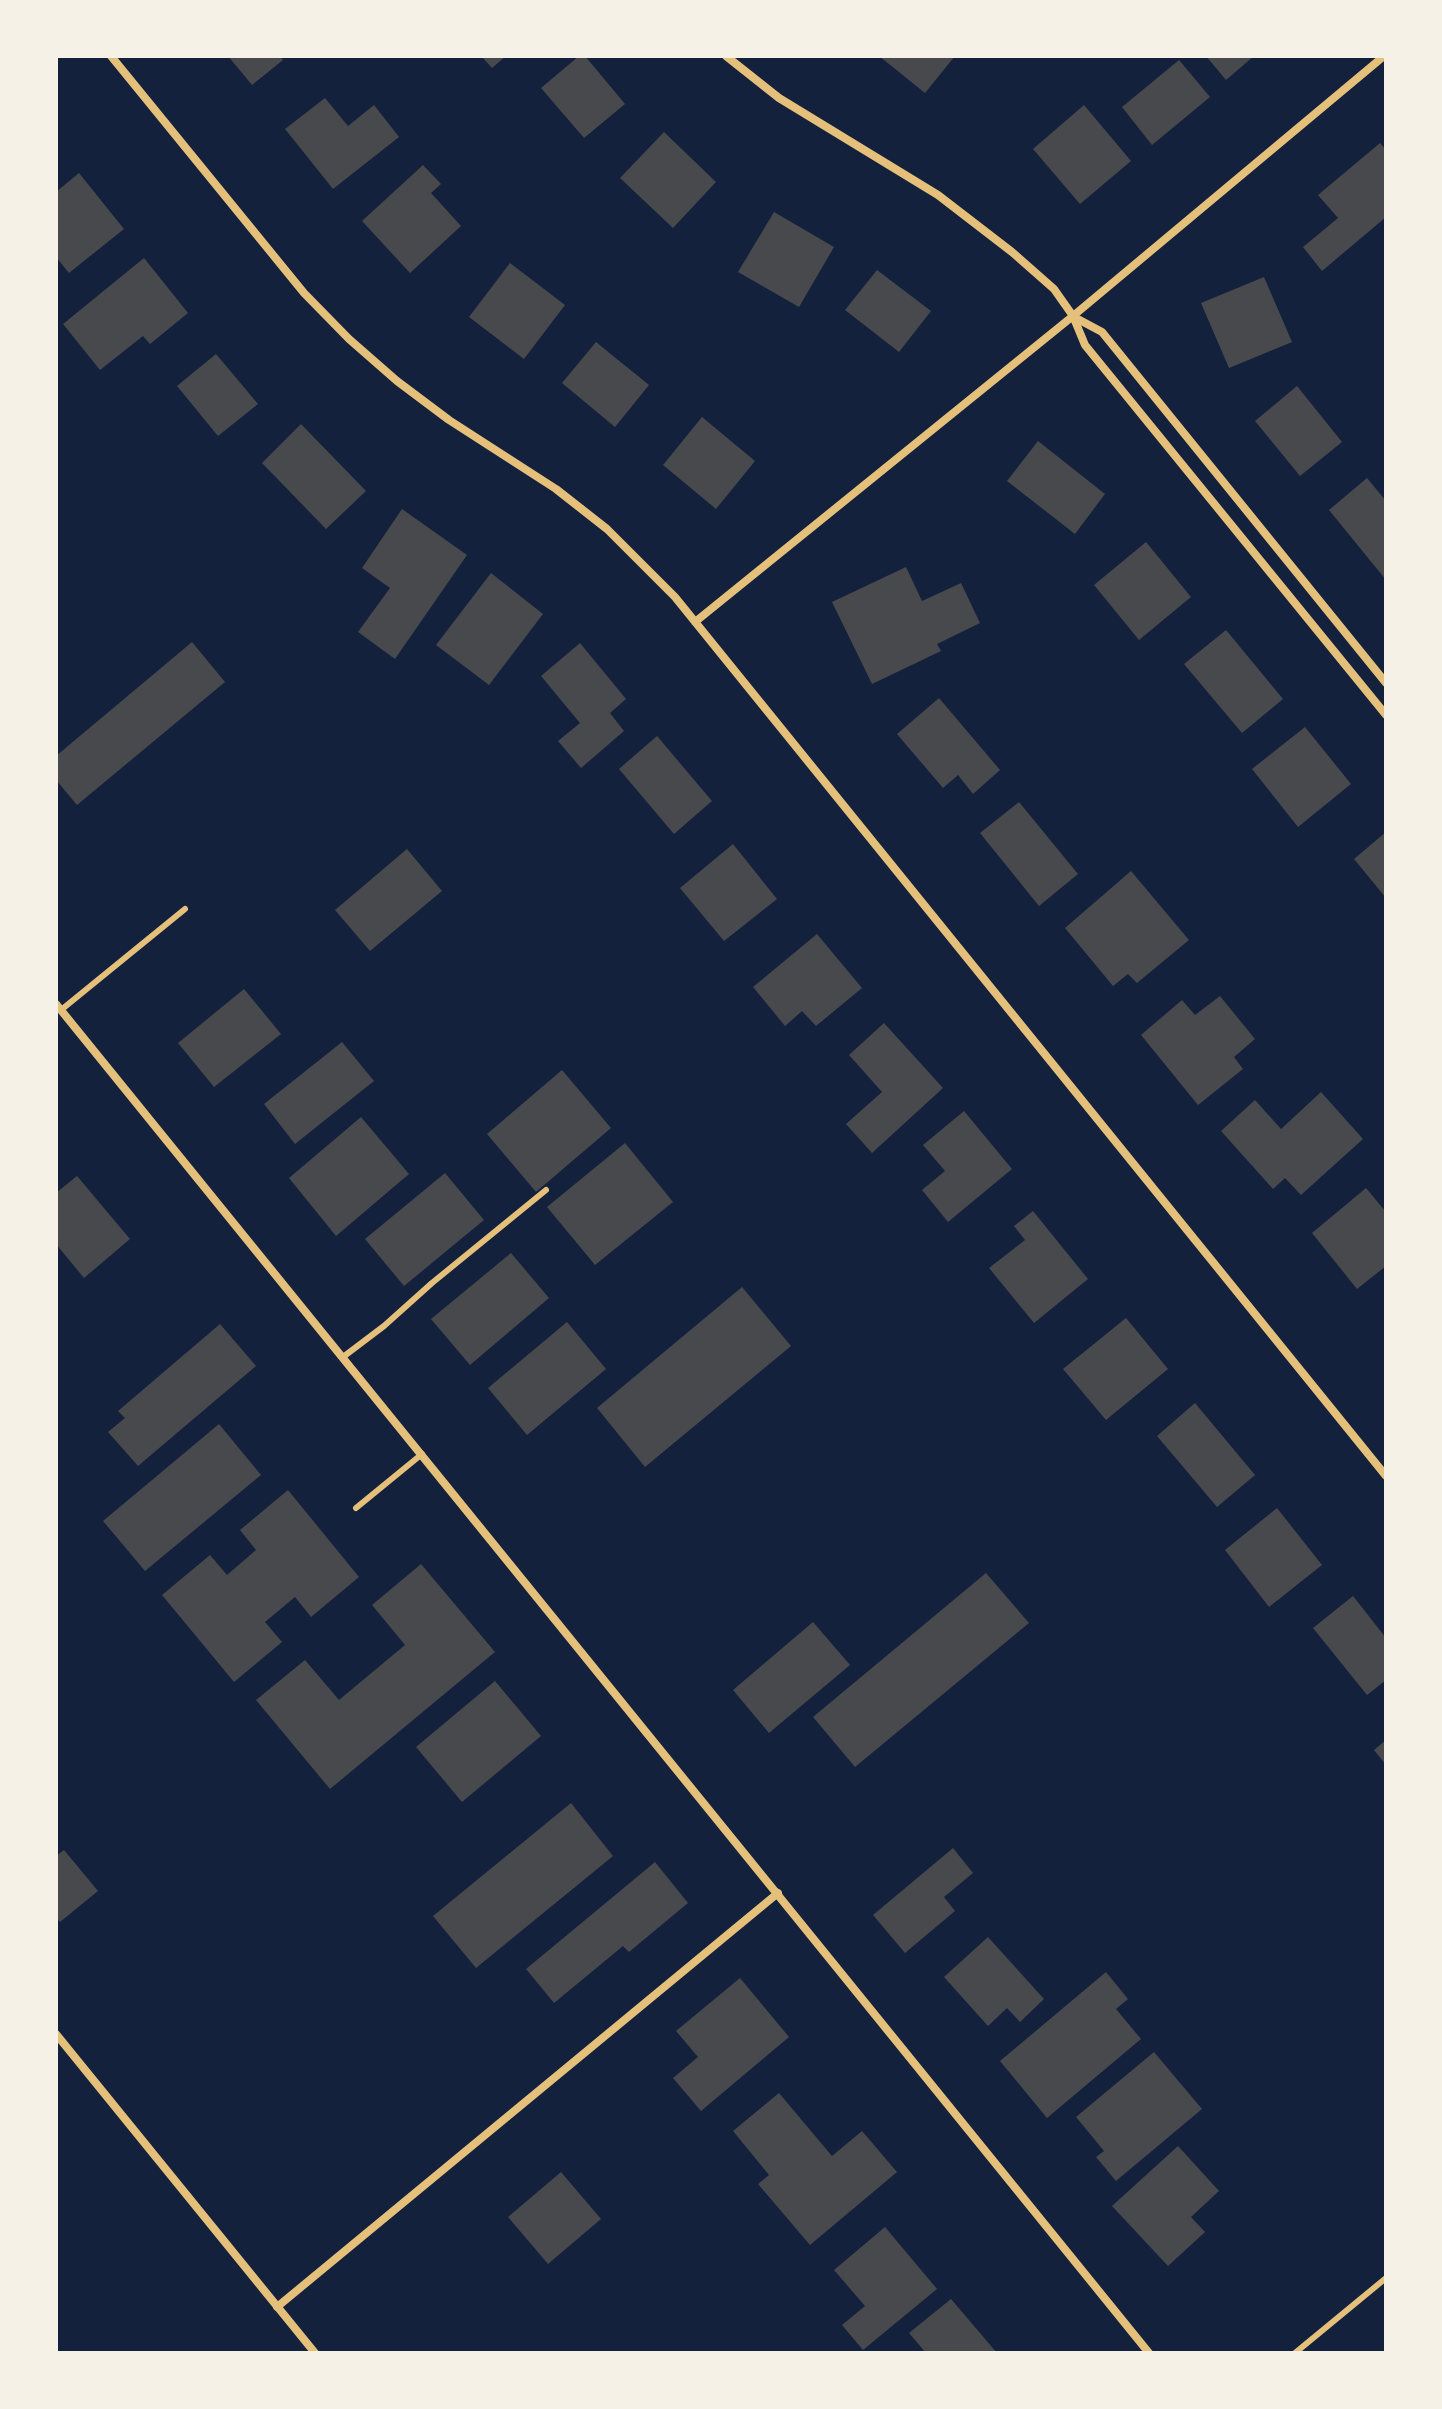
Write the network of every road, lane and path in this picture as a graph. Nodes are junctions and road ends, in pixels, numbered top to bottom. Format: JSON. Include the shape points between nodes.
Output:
{"nodes":[{"id":1,"x":111,"y":56,"type":"edge"},
{"id":2,"x":726,"y":56,"type":"edge"},
{"id":3,"x":1384,"y":56,"type":"edge"},
{"id":4,"x":1073,"y":316,"type":"junction"},
{"id":5,"x":695,"y":622,"type":"junction"},
{"id":6,"x":1386,"y":683,"type":"edge"},
{"id":7,"x":1386,"y":715,"type":"edge"},
{"id":8,"x":185,"y":909,"type":"dead end"},
{"id":9,"x":59,"y":1007,"type":"edge"},
{"id":10,"x":546,"y":1190,"type":"dead end"},
{"id":11,"x":343,"y":1357,"type":"junction"},
{"id":12,"x":422,"y":1454,"type":"junction"},
{"id":13,"x":1386,"y":1476,"type":"edge"},
{"id":14,"x":356,"y":1508,"type":"dead end"},
{"id":15,"x":778,"y":1893,"type":"junction"},
{"id":16,"x":56,"y":2034,"type":"edge"},
{"id":17,"x":1386,"y":2278,"type":"edge"},
{"id":18,"x":277,"y":2307,"type":"junction"},
{"id":19,"x":315,"y":2353,"type":"edge"},
{"id":20,"x":1149,"y":2353,"type":"edge"},
{"id":21,"x":1295,"y":2353,"type":"edge"}],
"edges":[{"from":1,"to":5,"type":"street","via":[[304,293],[349,339],[438,412],[607,529]]},
{"from":2,"to":4,"type":"street","via":[[779,98],[938,195],[1043,279]]},
{"from":3,"to":4,"type":"street"},
{"from":4,"to":5,"type":"street"},
{"from":4,"to":6,"type":"street","via":[[1102,332]]},
{"from":4,"to":7,"type":"street","via":[[1085,345]]},
{"from":5,"to":13,"type":"street"},
{"from":8,"to":9,"type":"lane"},
{"from":9,"to":11,"type":"street"},
{"from":10,"to":11,"type":"lane"},
{"from":11,"to":12,"type":"street"},
{"from":12,"to":14,"type":"lane"},
{"from":12,"to":15,"type":"street"},
{"from":15,"to":18,"type":"street"},
{"from":15,"to":20,"type":"street"},
{"from":16,"to":18,"type":"street"},
{"from":17,"to":21,"type":"lane"},
{"from":18,"to":19,"type":"street"}]}
